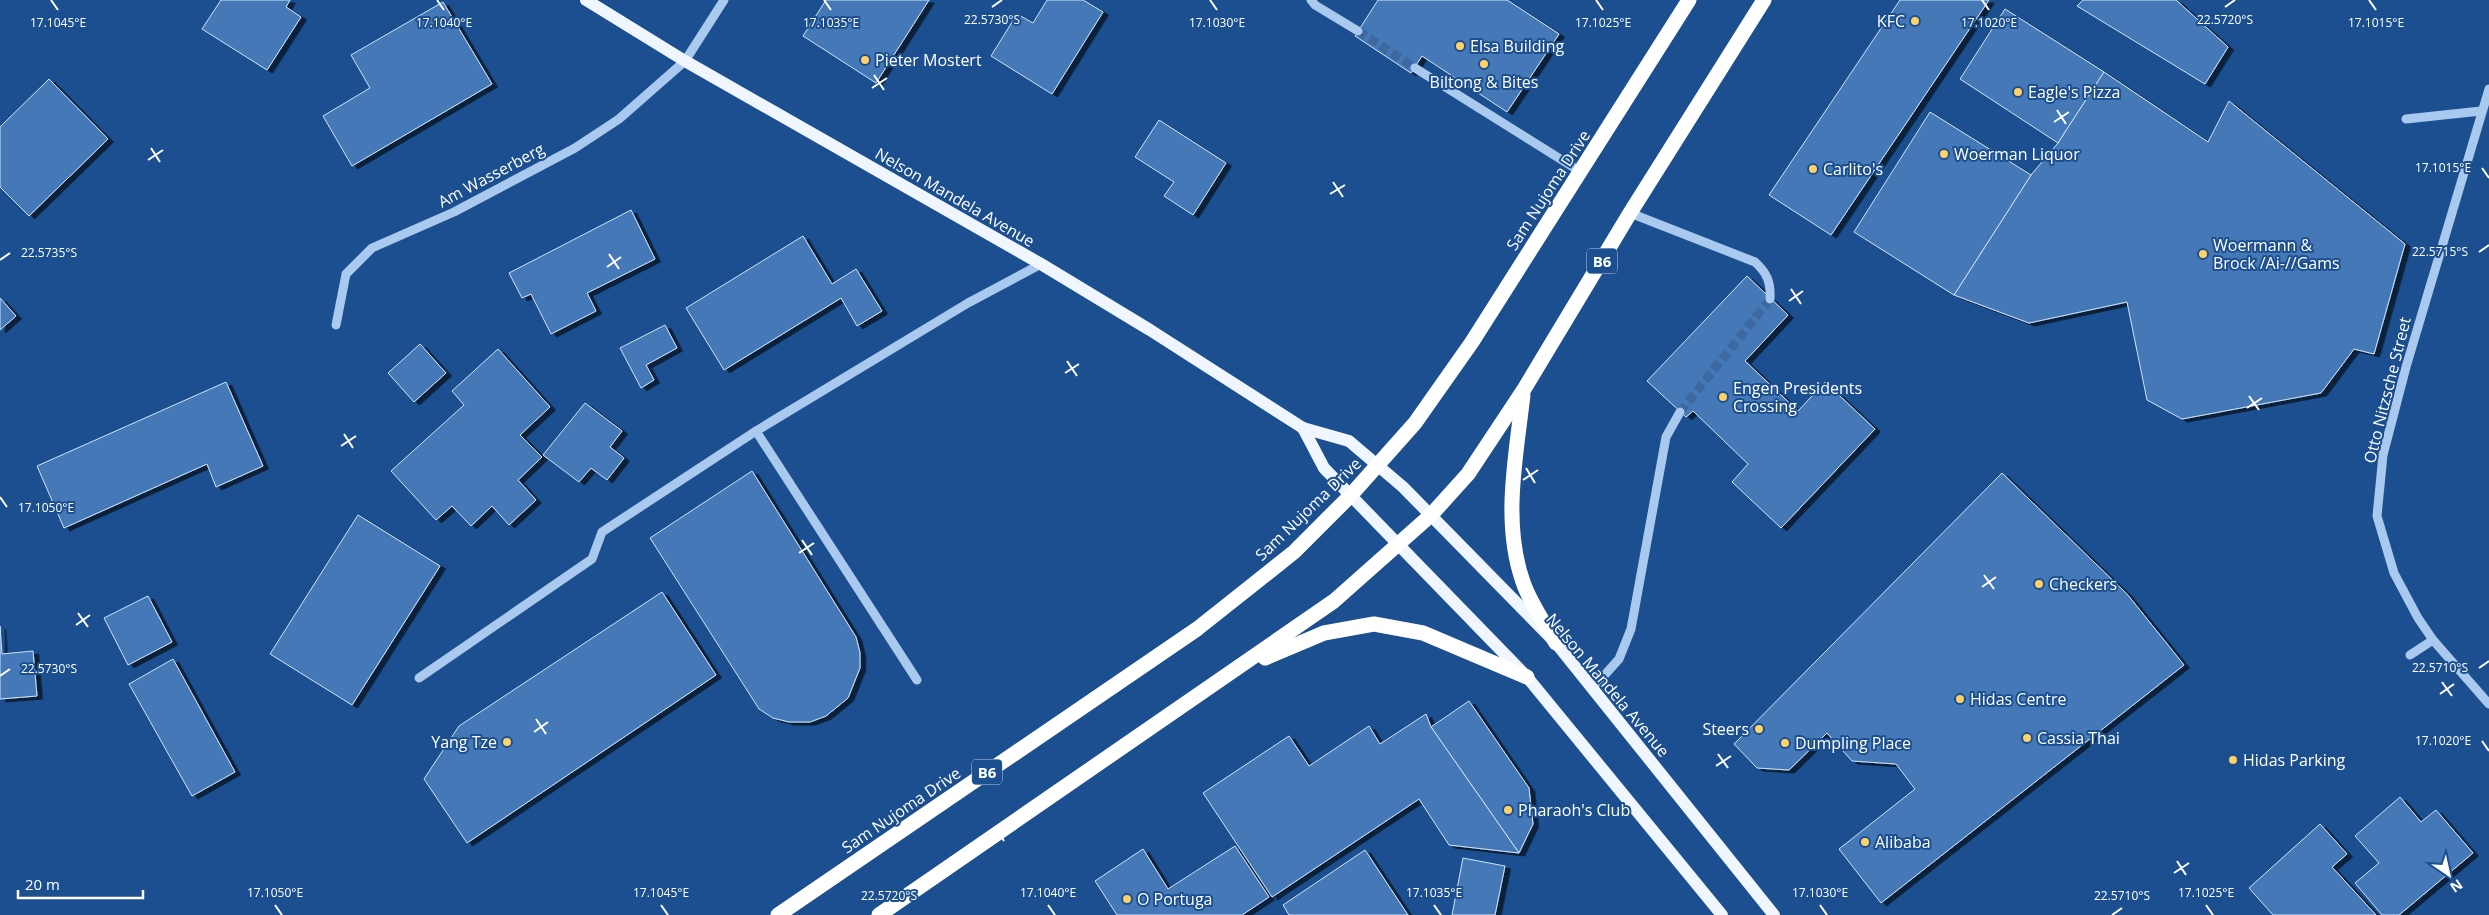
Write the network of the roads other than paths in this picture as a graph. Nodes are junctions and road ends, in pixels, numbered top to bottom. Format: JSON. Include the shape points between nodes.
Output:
{"nodes":[{"id":1,"x":586,"y":0,"type":"edge"},
{"id":2,"x":724,"y":0,"type":"edge"},
{"id":3,"x":1311,"y":0,"type":"edge"},
{"id":4,"x":1689,"y":0,"type":"edge"},
{"id":5,"x":1764,"y":0,"type":"edge"},
{"id":6,"x":1358,"y":31,"type":"tunnel mouth"},
{"id":7,"x":685,"y":62,"type":"junction"},
{"id":8,"x":1415,"y":68,"type":"tunnel mouth"},
{"id":9,"x":2489,"y":89,"type":"edge"},
{"id":10,"x":2481,"y":111,"type":"junction"},
{"id":11,"x":2406,"y":119,"type":"dead end"},
{"id":12,"x":1581,"y":172,"type":"junction"},
{"id":13,"x":1630,"y":213,"type":"junction"},
{"id":14,"x":1040,"y":264,"type":"junction"},
{"id":15,"x":1770,"y":298,"type":"dead end"},
{"id":16,"x":336,"y":325,"type":"dead end"},
{"id":17,"x":1523,"y":391,"type":"junction"},
{"id":18,"x":1680,"y":412,"type":"tunnel mouth"},
{"id":19,"x":1303,"y":428,"type":"junction"},
{"id":20,"x":756,"y":431,"type":"junction"},
{"id":21,"x":1379,"y":465,"type":"junction"},
{"id":22,"x":1350,"y":496,"type":"junction"},
{"id":23,"x":1431,"y":515,"type":"junction"},
{"id":24,"x":1399,"y":546,"type":"junction"},
{"id":25,"x":2433,"y":640,"type":"junction"},
{"id":26,"x":1556,"y":643,"type":"junction"},
{"id":27,"x":2410,"y":655,"type":"dead end"},
{"id":28,"x":1238,"y":669,"type":"junction"},
{"id":29,"x":1527,"y":677,"type":"junction"},
{"id":30,"x":419,"y":678,"type":"dead end"},
{"id":31,"x":917,"y":680,"type":"dead end"},
{"id":32,"x":1593,"y":688,"type":"junction"},
{"id":33,"x":2489,"y":704,"type":"edge"},
{"id":34,"x":778,"y":915,"type":"edge"},
{"id":35,"x":879,"y":915,"type":"edge"},
{"id":36,"x":1722,"y":915,"type":"edge"},
{"id":37,"x":1774,"y":915,"type":"edge"}],
"edges":[{"from":1,"to":7,"type":"main road","name":"Nelson Mandela Avenue"},
{"from":2,"to":7,"type":"street","name":"Am Wasserberg"},
{"from":3,"to":6,"type":"street"},
{"from":4,"to":12,"type":"highway","name":"Sam Nujoma Drive","number":"B6"},
{"from":5,"to":13,"type":"highway","number":"B6"},
{"from":7,"to":14,"type":"main road","name":"Nelson Mandela Avenue"},
{"from":7,"to":16,"type":"street","name":"Am Wasserberg","via":[[619,119],[575,148],[454,212],[372,248],[346,274]]},
{"from":8,"to":12,"type":"street"},
{"from":9,"to":10,"type":"street","name":"Otto Nitzsche Street"},
{"from":10,"to":11,"type":"street"},
{"from":10,"to":25,"type":"street","name":"Otto Nitzsche Street","via":[[2383,455],[2377,516],[2394,573]]},
{"from":12,"to":21,"type":"highway","name":"Sam Nujoma Drive","number":"B6","via":[[1472,342],[1415,423]]},
{"from":13,"to":15,"type":"street","via":[[1755,262],[1766,272]]},
{"from":13,"to":17,"type":"highway","number":"B6"},
{"from":14,"to":19,"type":"main road","name":"Nelson Mandela Avenue"},
{"from":14,"to":20,"type":"street","via":[[968,303]]},
{"from":17,"to":23,"type":"highway","number":"B6","via":[[1468,474]]},
{"from":17,"to":26,"type":"highway","via":[[1512,489],[1512,534],[1523,583]]},
{"from":18,"to":32,"type":"street","via":[[1666,437],[1631,629],[1619,659]]},
{"from":19,"to":21,"type":"main road","name":"Nelson Mandela Avenue","via":[[1349,441]]},
{"from":19,"to":22,"type":"main road","name":"Nelson Mandela Avenue","via":[[1324,468]]},
{"from":20,"to":30,"type":"street","via":[[602,532],[592,559]]},
{"from":20,"to":31,"type":"street"},
{"from":21,"to":22,"type":"highway","name":"Sam Nujoma Drive","number":"B6"},
{"from":21,"to":23,"type":"main road","name":"Nelson Mandela Avenue"},
{"from":22,"to":24,"type":"main road","name":"Nelson Mandela Avenue"},
{"from":22,"to":34,"type":"highway","name":"Sam Nujoma Drive","number":"B6","via":[[1294,552],[1197,629]]},
{"from":23,"to":24,"type":"highway","number":"B6"},
{"from":23,"to":26,"type":"main road","name":"Nelson Mandela Avenue"},
{"from":24,"to":28,"type":"highway","number":"B6","via":[[1334,602]]},
{"from":24,"to":29,"type":"main road","name":"Nelson Mandela Avenue"},
{"from":25,"to":27,"type":"street"},
{"from":25,"to":33,"type":"street","name":"Otto Nitzsche Street"},
{"from":26,"to":32,"type":"main road","name":"Nelson Mandela Avenue"},
{"from":28,"to":29,"type":"highway","via":[[1324,633],[1374,624],[1423,633]]},
{"from":28,"to":35,"type":"highway","number":"B6"},
{"from":29,"to":36,"type":"main road","name":"Nelson Mandela Avenue"},
{"from":32,"to":37,"type":"main road","name":"Nelson Mandela Avenue"}]}
